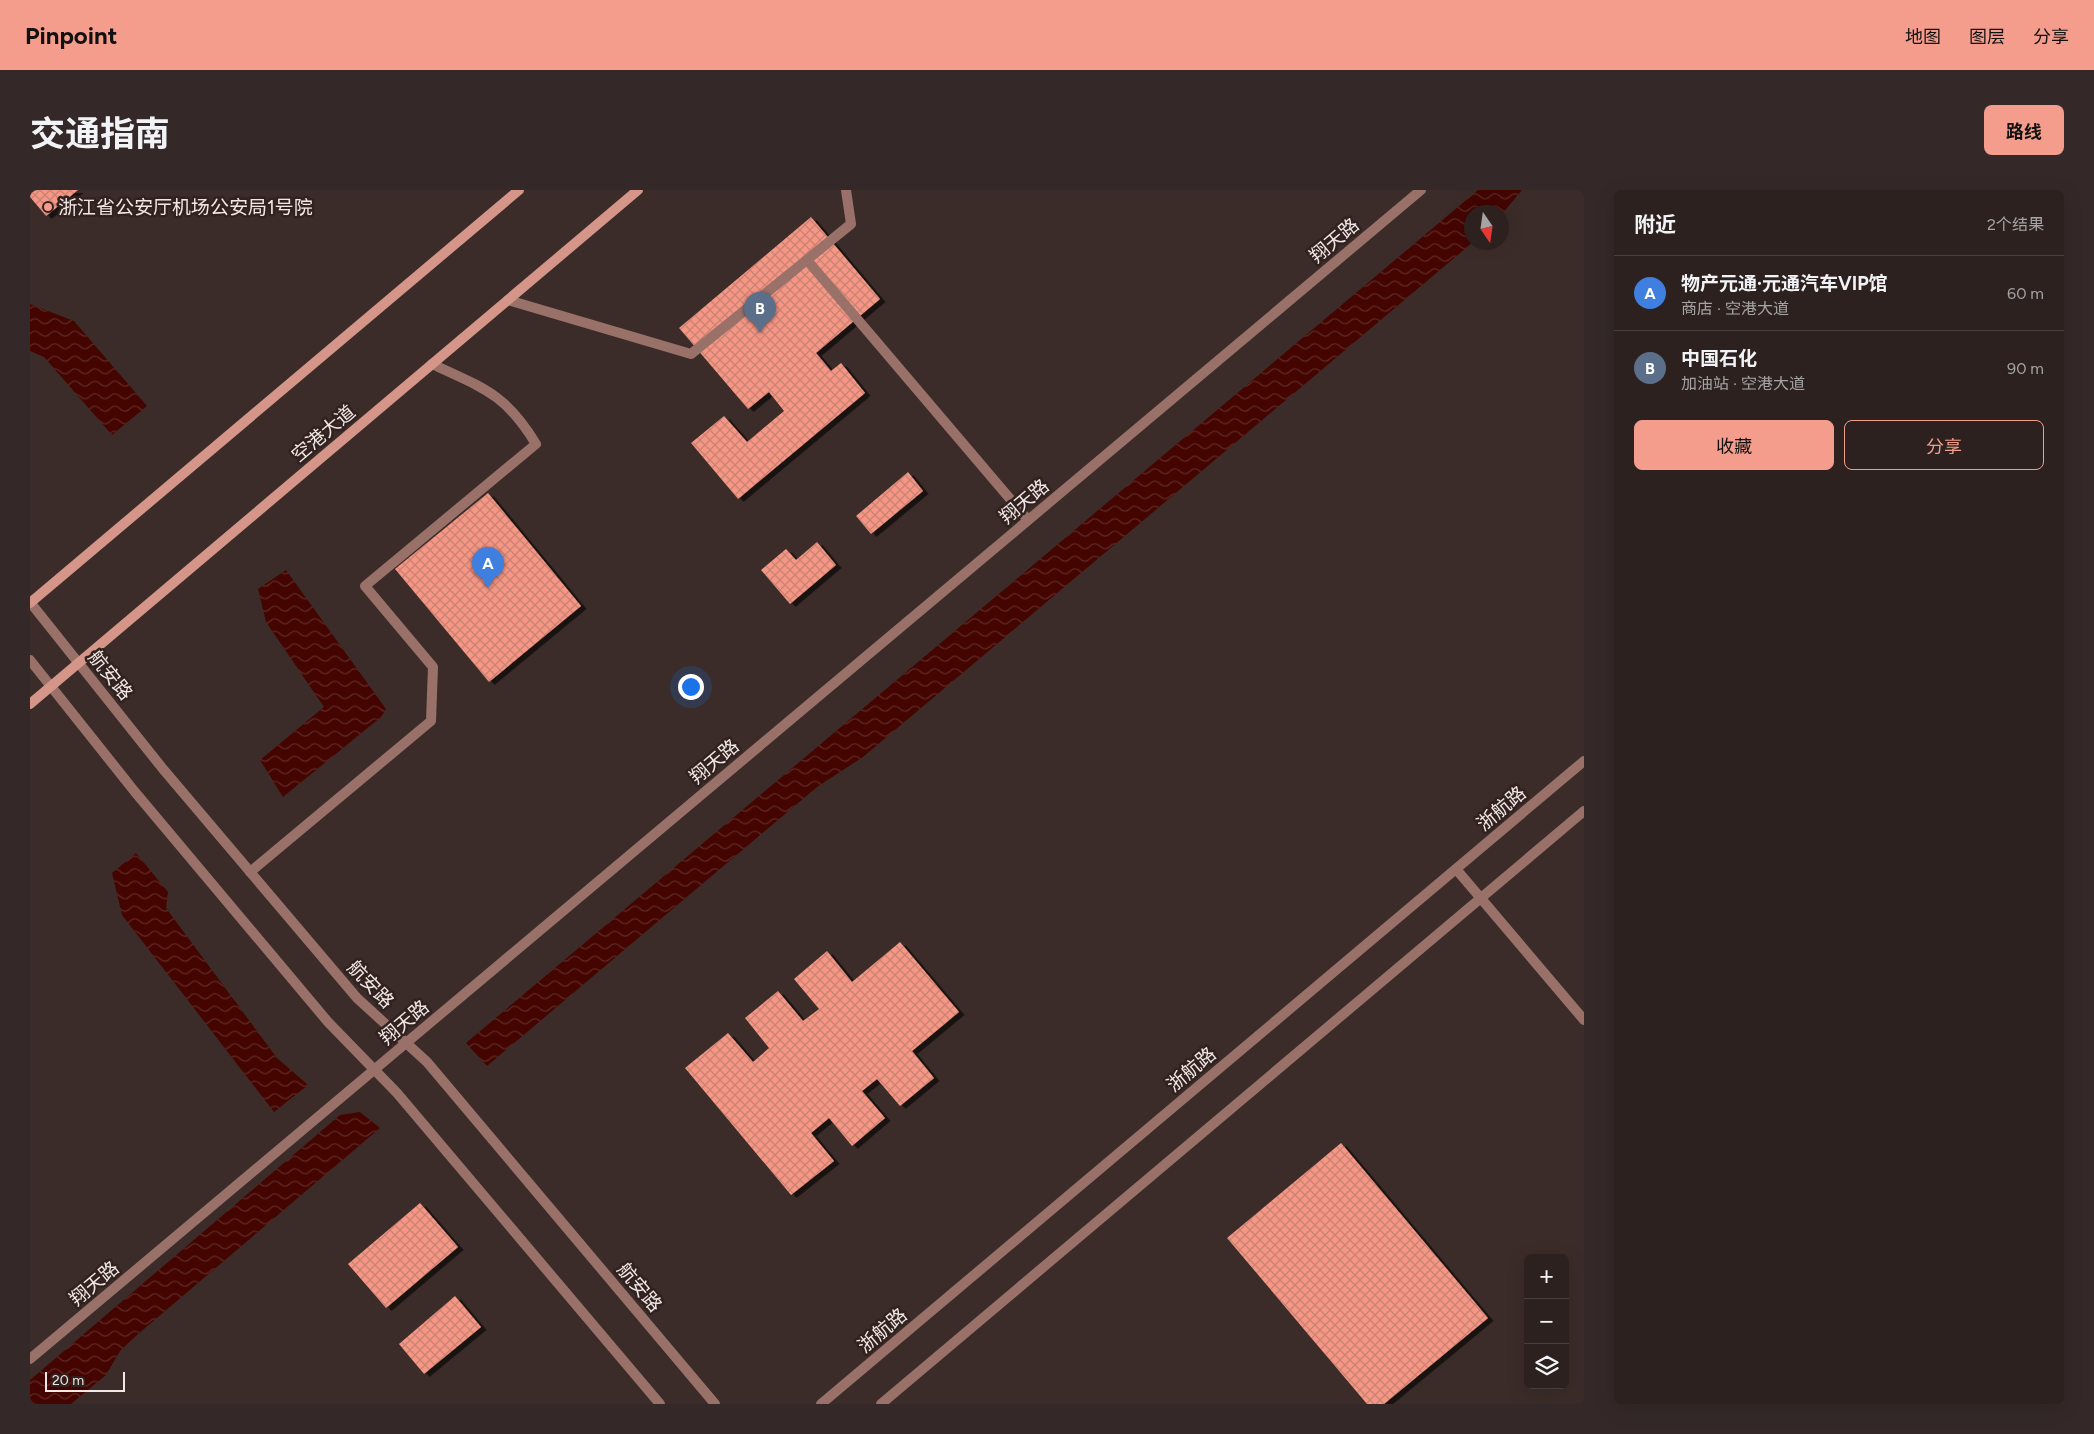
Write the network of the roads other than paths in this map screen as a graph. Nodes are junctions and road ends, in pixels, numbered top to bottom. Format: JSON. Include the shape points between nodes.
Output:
{"nodes":[{"id":1,"x":519,"y":190,"type":"edge"},
{"id":2,"x":638,"y":190,"type":"edge"},
{"id":3,"x":846,"y":190,"type":"edge"},
{"id":4,"x":1421,"y":190,"type":"edge"},
{"id":5,"x":807,"y":260,"type":"junction"},
{"id":6,"x":508,"y":300,"type":"junction"},
{"id":7,"x":432,"y":364,"type":"junction"},
{"id":8,"x":1028,"y":520,"type":"junction"},
{"id":9,"x":30,"y":603,"type":"edge"},
{"id":10,"x":30,"y":660,"type":"edge"},
{"id":11,"x":78,"y":663,"type":"junction"},
{"id":12,"x":51,"y":686,"type":"junction"},
{"id":13,"x":30,"y":704,"type":"edge"},
{"id":14,"x":1584,"y":761,"type":"edge"},
{"id":15,"x":1584,"y":811,"type":"edge"},
{"id":16,"x":1456,"y":869,"type":"junction"},
{"id":17,"x":250,"y":872,"type":"junction"},
{"id":18,"x":1480,"y":899,"type":"junction"},
{"id":19,"x":1584,"y":1020,"type":"edge"},
{"id":20,"x":406,"y":1043,"type":"junction"},
{"id":21,"x":373,"y":1071,"type":"junction"},
{"id":22,"x":30,"y":1359,"type":"edge"},
{"id":23,"x":660,"y":1404,"type":"edge"},
{"id":24,"x":715,"y":1404,"type":"edge"},
{"id":25,"x":821,"y":1404,"type":"edge"},
{"id":26,"x":881,"y":1404,"type":"edge"}],
"edges":[{"from":1,"to":9,"type":"main road"},
{"from":2,"to":6,"type":"main road","name":"空港大道"},
{"from":3,"to":5,"type":"street","via":[[851,224]]},
{"from":4,"to":8,"type":"street","name":"翔天路"},
{"from":5,"to":6,"type":"street","via":[[691,354]]},
{"from":5,"to":8,"type":"street"},
{"from":6,"to":7,"type":"main road","name":"空港大道"},
{"from":7,"to":11,"type":"main road","name":"空港大道"},
{"from":7,"to":17,"type":"street","via":[[505,402],[536,444],[365,586],[433,667],[432,721]]},
{"from":8,"to":20,"type":"street","name":"翔天路"},
{"from":9,"to":11,"type":"street","name":"航安路"},
{"from":10,"to":12,"type":"street"},
{"from":11,"to":12,"type":"main road","name":"空港大道"},
{"from":11,"to":17,"type":"street","name":"航安路"},
{"from":12,"to":13,"type":"main road","name":"空港大道"},
{"from":12,"to":21,"type":"street","via":[[135,792]]},
{"from":14,"to":16,"type":"street","name":"浙航路"},
{"from":15,"to":18,"type":"street"},
{"from":16,"to":18,"type":"street"},
{"from":16,"to":25,"type":"street","name":"浙航路"},
{"from":17,"to":20,"type":"street","name":"航安路","via":[[357,998]]},
{"from":18,"to":19,"type":"street"},
{"from":18,"to":26,"type":"street"},
{"from":20,"to":21,"type":"street","name":"翔天路"},
{"from":20,"to":24,"type":"street","name":"航安路","via":[[427,1062]]},
{"from":21,"to":22,"type":"street","name":"翔天路"},
{"from":21,"to":23,"type":"street","via":[[397,1093]]}]}
